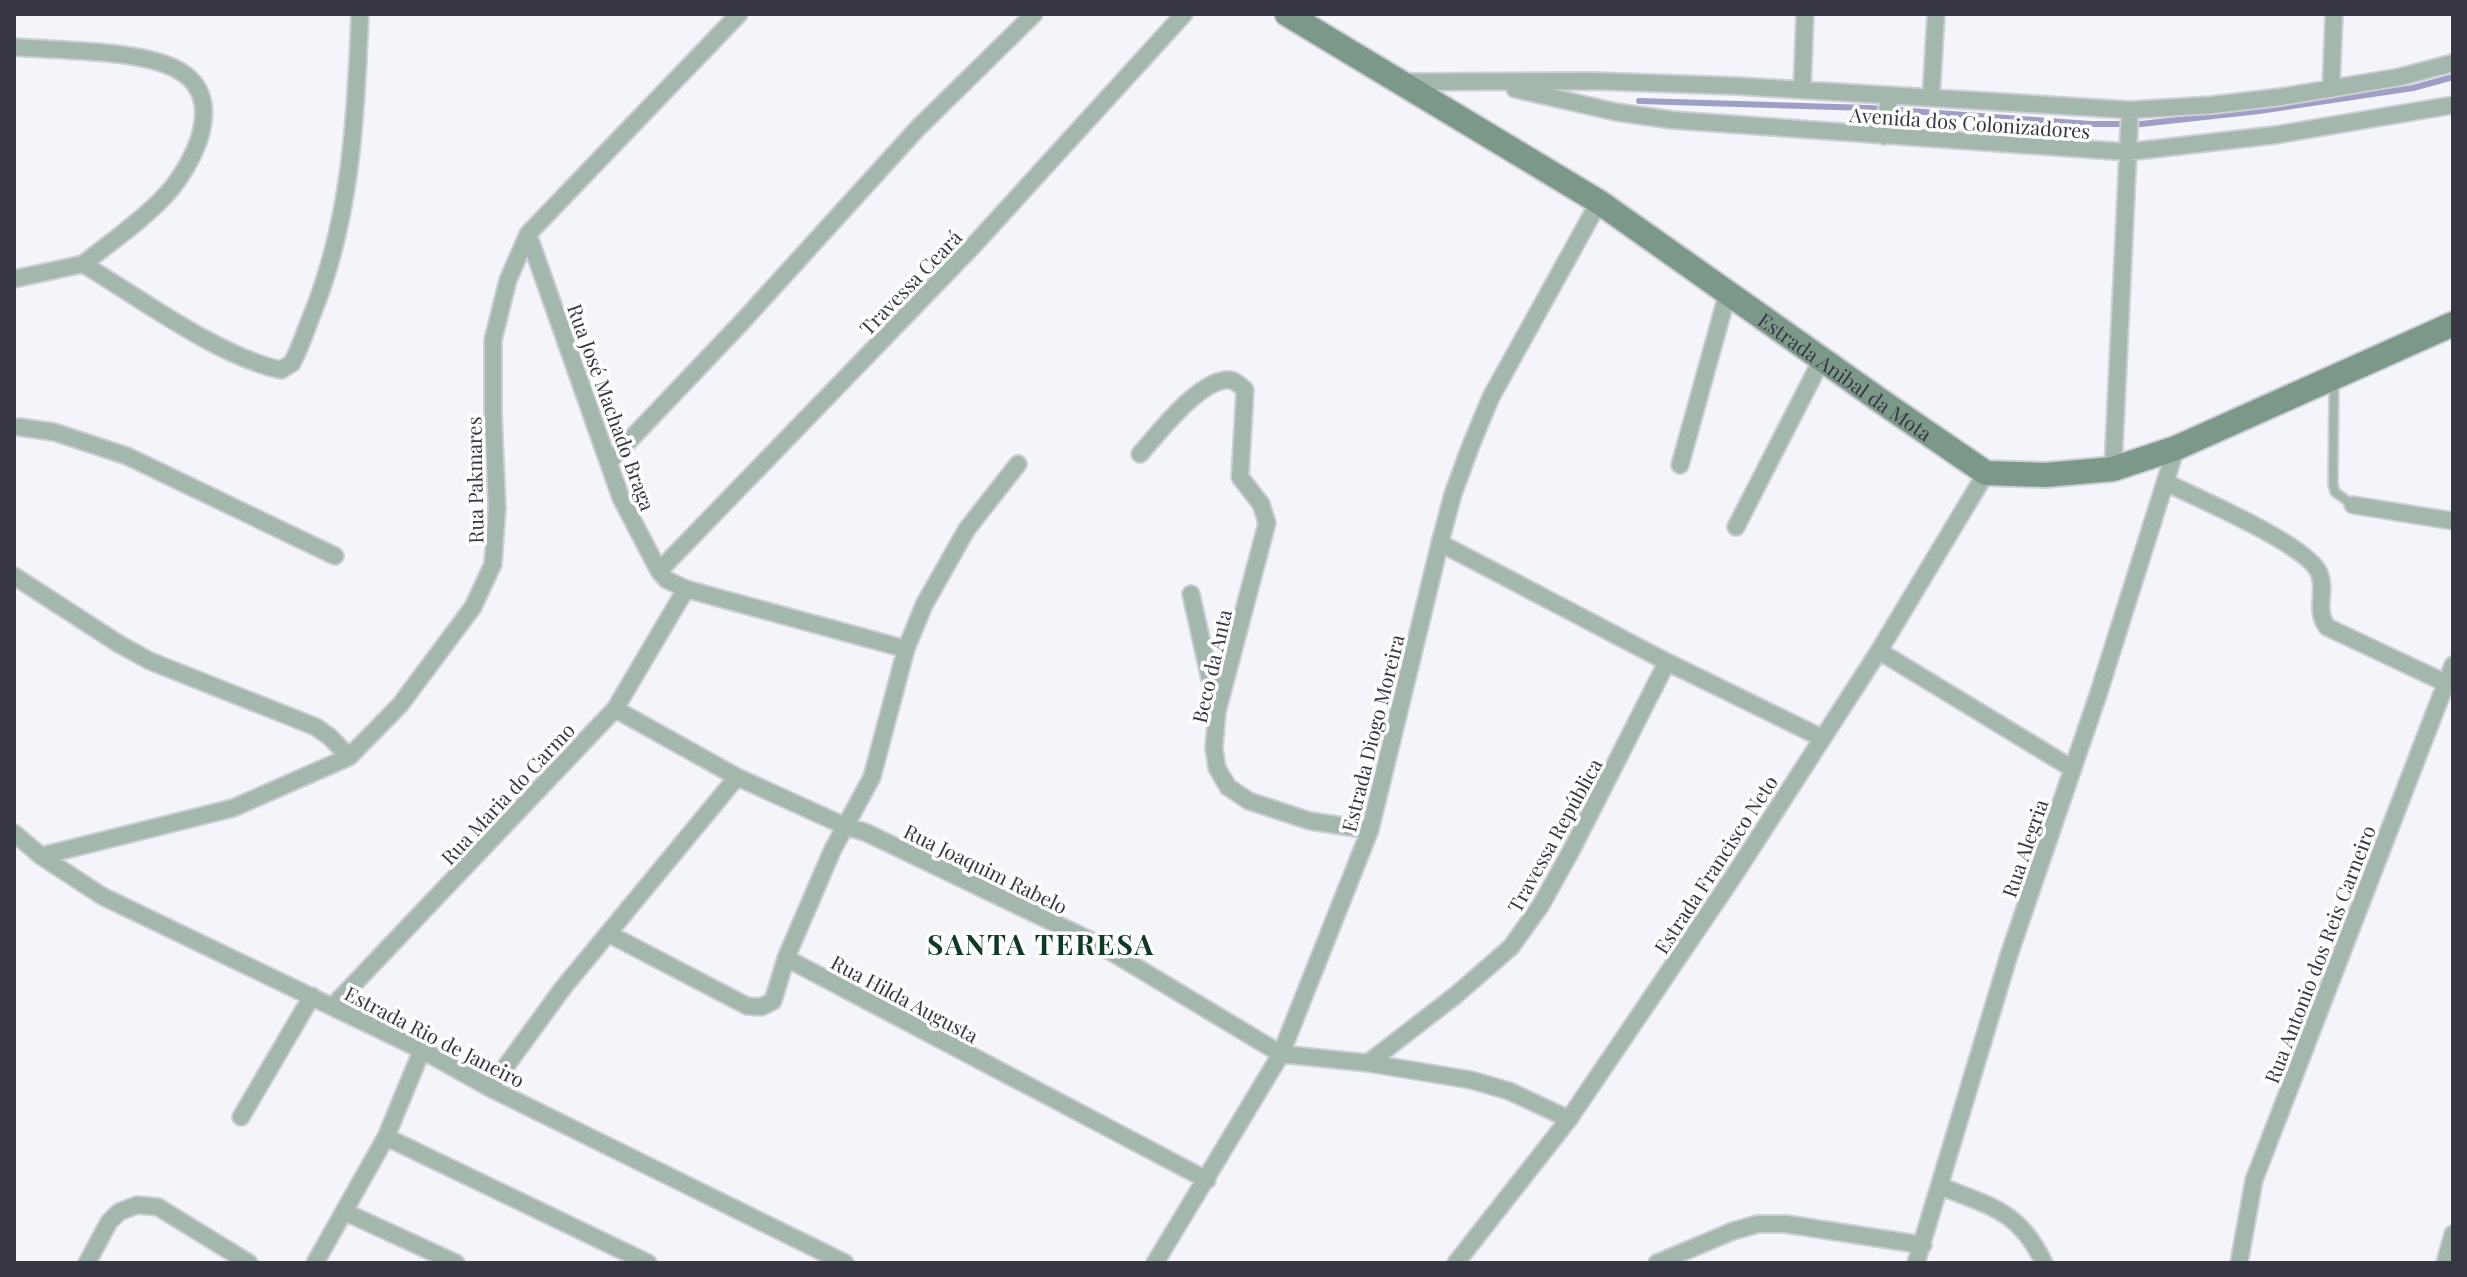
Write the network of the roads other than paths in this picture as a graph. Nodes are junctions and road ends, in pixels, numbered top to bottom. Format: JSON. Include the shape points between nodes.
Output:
{"nodes":[{"id":1,"x":360,"y":14,"type":"edge"},
{"id":2,"x":739,"y":14,"type":"edge"},
{"id":3,"x":1034,"y":14,"type":"edge"},
{"id":4,"x":1184,"y":14,"type":"edge"},
{"id":5,"x":1287,"y":14,"type":"edge"},
{"id":6,"x":1805,"y":14,"type":"edge"},
{"id":7,"x":1936,"y":14,"type":"edge"},
{"id":8,"x":2334,"y":14,"type":"edge"},
{"id":9,"x":14,"y":47,"type":"edge"},
{"id":10,"x":2453,"y":63,"type":"edge"},
{"id":11,"x":1400,"y":82,"type":"junction"},
{"id":12,"x":1485,"y":83,"type":"junction"},
{"id":13,"x":2331,"y":89,"type":"junction"},
{"id":14,"x":1802,"y":90,"type":"junction"},
{"id":15,"x":1931,"y":98,"type":"junction"},
{"id":16,"x":1888,"y":100,"type":"junction"},
{"id":17,"x":2453,"y":105,"type":"edge"},
{"id":18,"x":2129,"y":115,"type":"junction"},
{"id":19,"x":1885,"y":132,"type":"junction"},
{"id":20,"x":2127,"y":147,"type":"junction"},
{"id":21,"x":1599,"y":202,"type":"junction"},
{"id":22,"x":528,"y":234,"type":"junction"},
{"id":23,"x":83,"y":264,"type":"junction"},
{"id":24,"x":14,"y":279,"type":"edge"},
{"id":25,"x":1728,"y":292,"type":"junction"},
{"id":26,"x":2453,"y":324,"type":"edge"},
{"id":27,"x":1822,"y":359,"type":"junction"},
{"id":28,"x":2334,"y":377,"type":"junction"},
{"id":29,"x":16,"y":430,"type":"edge"},
{"id":30,"x":2176,"y":448,"type":"junction"},
{"id":31,"x":1140,"y":454,"type":"dead end"},
{"id":32,"x":609,"y":462,"type":"junction"},
{"id":33,"x":1018,"y":464,"type":"dead end"},
{"id":34,"x":1680,"y":465,"type":"dead end"},
{"id":35,"x":2113,"y":469,"type":"junction"},
{"id":36,"x":1986,"y":473,"type":"junction"},
{"id":37,"x":2167,"y":483,"type":"junction"},
{"id":38,"x":2353,"y":505,"type":"joint"},
{"id":39,"x":2453,"y":521,"type":"edge"},
{"id":40,"x":1736,"y":527,"type":"dead end"},
{"id":41,"x":1440,"y":543,"type":"junction"},
{"id":42,"x":335,"y":556,"type":"dead end"},
{"id":43,"x":659,"y":571,"type":"junction"},
{"id":44,"x":14,"y":576,"type":"edge"},
{"id":45,"x":686,"y":589,"type":"junction"},
{"id":46,"x":1191,"y":594,"type":"dead end"},
{"id":47,"x":906,"y":649,"type":"junction"},
{"id":48,"x":1879,"y":651,"type":"junction"},
{"id":49,"x":1667,"y":662,"type":"junction"},
{"id":50,"x":2453,"y":665,"type":"edge"},
{"id":51,"x":2449,"y":685,"type":"edge"},
{"id":52,"x":615,"y":709,"type":"junction"},
{"id":53,"x":1217,"y":712,"type":"junction"},
{"id":54,"x":1822,"y":738,"type":"junction"},
{"id":55,"x":349,"y":757,"type":"junction"},
{"id":56,"x":2073,"y":769,"type":"junction"},
{"id":57,"x":737,"y":777,"type":"junction"},
{"id":58,"x":847,"y":827,"type":"junction"},
{"id":59,"x":1370,"y":830,"type":"junction"},
{"id":60,"x":14,"y":833,"type":"edge"},
{"id":61,"x":41,"y":856,"type":"junction"},
{"id":62,"x":609,"y":934,"type":"junction"},
{"id":63,"x":786,"y":958,"type":"junction"},
{"id":64,"x":312,"y":996,"type":"junction"},
{"id":65,"x":333,"y":1006,"type":"junction"},
{"id":66,"x":422,"y":1050,"type":"junction"},
{"id":67,"x":1281,"y":1054,"type":"junction"},
{"id":68,"x":1368,"y":1063,"type":"junction"},
{"id":69,"x":490,"y":1088,"type":"junction"},
{"id":70,"x":241,"y":1117,"type":"dead end"},
{"id":71,"x":1569,"y":1119,"type":"junction"},
{"id":72,"x":386,"y":1137,"type":"junction"},
{"id":73,"x":1207,"y":1180,"type":"junction"},
{"id":74,"x":1940,"y":1186,"type":"junction"},
{"id":75,"x":345,"y":1212,"type":"junction"},
{"id":76,"x":2453,"y":1234,"type":"edge"},
{"id":77,"x":1923,"y":1245,"type":"junction"},
{"id":78,"x":87,"y":1263,"type":"edge"},
{"id":79,"x":249,"y":1263,"type":"edge"},
{"id":80,"x":315,"y":1263,"type":"edge"},
{"id":81,"x":456,"y":1263,"type":"edge"},
{"id":82,"x":648,"y":1263,"type":"edge"},
{"id":83,"x":845,"y":1263,"type":"edge"},
{"id":84,"x":1155,"y":1263,"type":"edge"},
{"id":85,"x":1456,"y":1263,"type":"edge"},
{"id":86,"x":1657,"y":1263,"type":"edge"},
{"id":87,"x":1916,"y":1263,"type":"edge"},
{"id":88,"x":2044,"y":1263,"type":"edge"},
{"id":89,"x":2239,"y":1263,"type":"edge"},
{"id":90,"x":2445,"y":1263,"type":"edge"}],
"edges":[{"from":1,"to":23,"type":"street","via":[[356,114],[343,214],[326,282],[292,363],[281,370],[263,366],[212,342]]},
{"from":2,"to":22,"type":"street","name":"Rua Pakmares"},
{"from":3,"to":32,"type":"street","via":[[917,129]]},
{"from":4,"to":43,"type":"street","name":"Travessa Ceará","via":[[973,246]]},
{"from":5,"to":11,"type":"street","name":"Estrada Anibal da Mota"},
{"from":6,"to":14,"type":"street"},
{"from":7,"to":15,"type":"street"},
{"from":8,"to":13,"type":"street"},
{"from":9,"to":23,"type":"street","via":[[145,59],[179,70],[197,87],[205,106],[204,127],[182,174],[135,224]]},
{"from":10,"to":13,"type":"street","name":"Avenida dos Colonizadores"},
{"from":11,"to":12,"type":"street","name":"Avenida dos Colonizadores"},
{"from":11,"to":21,"type":"street","name":"Estrada Anibal da Mota"},
{"from":12,"to":14,"type":"street","name":"Avenida dos Colonizadores","via":[[1594,81]]},
{"from":12,"to":19,"type":"street","name":"Avenida dos Colonizadores","via":[[1672,120]]},
{"from":13,"to":18,"type":"street","name":"Avenida dos Colonizadores"},
{"from":14,"to":16,"type":"street","name":"Avenida dos Colonizadores"},
{"from":15,"to":16,"type":"street","name":"Avenida dos Colonizadores"},
{"from":15,"to":18,"type":"street","name":"Avenida dos Colonizadores"},
{"from":16,"to":19,"type":"street"},
{"from":17,"to":20,"type":"street","name":"Avenida dos Colonizadores","via":[[2260,137]]},
{"from":18,"to":20,"type":"street"},
{"from":19,"to":20,"type":"street","name":"Avenida dos Colonizadores"},
{"from":20,"to":35,"type":"street"},
{"from":21,"to":25,"type":"street","name":"Estrada Anibal da Mota"},
{"from":21,"to":41,"type":"street","name":"Estrada Diogo Moreira","via":[[1491,397]]},
{"from":22,"to":32,"type":"street","name":"Rua José Machado Braga"},
{"from":22,"to":55,"type":"street","name":"Rua Pakmares","via":[[508,280],[493,340],[493,564],[473,607],[400,705]]},
{"from":23,"to":24,"type":"street"},
{"from":25,"to":27,"type":"street","name":"Estrada Anibal da Mota"},
{"from":25,"to":34,"type":"street"},
{"from":26,"to":28,"type":"street"},
{"from":27,"to":36,"type":"street","name":"Estrada Anibal da Mota"},
{"from":27,"to":40,"type":"street"},
{"from":28,"to":30,"type":"street"},
{"from":28,"to":38,"type":"lane","via":[[2333,484],[2335,492]]},
{"from":29,"to":42,"type":"street","via":[[54,432],[127,456]]},
{"from":30,"to":35,"type":"street"},
{"from":30,"to":37,"type":"street","name":"Rua Alegria"},
{"from":31,"to":53,"type":"street","name":"Beco da Anta","via":[[1199,391],[1229,380],[1245,390],[1240,477],[1261,504],[1267,523]]},
{"from":32,"to":43,"type":"street","name":"Rua José Machado Braga","via":[[621,498]]},
{"from":33,"to":47,"type":"street","via":[[967,529]]},
{"from":35,"to":36,"type":"street"},
{"from":36,"to":48,"type":"street","name":"Estrada Francisco Neto"},
{"from":37,"to":51,"type":"street","via":[[2263,530],[2312,563],[2319,573],[2320,610],[2327,627]]},
{"from":37,"to":56,"type":"street","name":"Rua Alegria"},
{"from":38,"to":39,"type":"street"},
{"from":41,"to":49,"type":"street"},
{"from":41,"to":59,"type":"street","name":"Estrada Diogo Moreira"},
{"from":43,"to":45,"type":"street","name":"Rua José Machado Braga"},
{"from":44,"to":55,"type":"street","via":[[140,655],[316,727]]},
{"from":45,"to":47,"type":"street","name":"Rua José Machado Braga"},
{"from":45,"to":52,"type":"street","name":"Rua Maria do Carmo"},
{"from":46,"to":53,"type":"street"},
{"from":47,"to":58,"type":"street","via":[[872,777]]},
{"from":48,"to":54,"type":"street","name":"Estrada Francisco Neto"},
{"from":48,"to":56,"type":"street"},
{"from":49,"to":54,"type":"street"},
{"from":49,"to":68,"type":"street","name":"Travessa República","via":[[1571,851],[1511,947]]},
{"from":50,"to":51,"type":"street","name":"Rua Antonio dos Reis Carneiro"},
{"from":51,"to":89,"type":"street","name":"Rua Antonio dos Reis Carneiro","via":[[2254,1180]]},
{"from":52,"to":57,"type":"street","name":"Rua Joaquim Rabelo"},
{"from":52,"to":65,"type":"street","name":"Rua Maria do Carmo"},
{"from":53,"to":59,"type":"street","name":"Beco da Anta","via":[[1214,748],[1228,787],[1249,801],[1310,821]]},
{"from":54,"to":71,"type":"street","name":"Estrada Francisco Neto"},
{"from":55,"to":61,"type":"street","name":"Rua Pakmares","via":[[233,808]]},
{"from":56,"to":74,"type":"street","name":"Rua Alegria","via":[[2004,968]]},
{"from":57,"to":58,"type":"street","name":"Rua Joaquim Rabelo"},
{"from":57,"to":62,"type":"street"},
{"from":58,"to":63,"type":"street"},
{"from":58,"to":67,"type":"street","name":"Rua Joaquim Rabelo","via":[[1098,944]]},
{"from":59,"to":67,"type":"street","name":"Estrada Diogo Moreira"},
{"from":60,"to":61,"type":"street","name":"Estrada Rio de Janeiro"},
{"from":61,"to":64,"type":"street","name":"Estrada Rio de Janeiro","via":[[102,896]]},
{"from":62,"to":63,"type":"street","via":[[747,1006],[773,1001]]},
{"from":62,"to":69,"type":"street"},
{"from":63,"to":73,"type":"street","name":"Rua Hilda Augusta"},
{"from":64,"to":65,"type":"street","name":"Estrada Rio de Janeiro"},
{"from":64,"to":70,"type":"street"},
{"from":65,"to":66,"type":"street","name":"Estrada Rio de Janeiro"},
{"from":66,"to":69,"type":"street","name":"Estrada Rio de Janeiro"},
{"from":66,"to":72,"type":"street"},
{"from":67,"to":68,"type":"street","name":"Rua Joaquim Rabelo"},
{"from":67,"to":73,"type":"street","name":"Estrada Diogo Moreira"},
{"from":68,"to":71,"type":"street","name":"Rua Joaquim Rabelo","via":[[1471,1080]]},
{"from":69,"to":83,"type":"street","name":"Estrada Rio de Janeiro"},
{"from":71,"to":85,"type":"street","name":"Estrada Francisco Neto"},
{"from":72,"to":75,"type":"street"},
{"from":72,"to":82,"type":"street"},
{"from":73,"to":84,"type":"street","name":"Estrada Diogo Moreira"},
{"from":74,"to":77,"type":"street","name":"Rua Alegria"},
{"from":74,"to":88,"type":"street","via":[[2018,1222]]},
{"from":75,"to":80,"type":"street"},
{"from":75,"to":81,"type":"street"},
{"from":76,"to":90,"type":"street"},
{"from":77,"to":86,"type":"street","via":[[1758,1224]]},
{"from":77,"to":87,"type":"street","name":"Rua Alegria"},
{"from":78,"to":79,"type":"street","via":[[109,1222],[137,1205],[158,1207]]}]}
